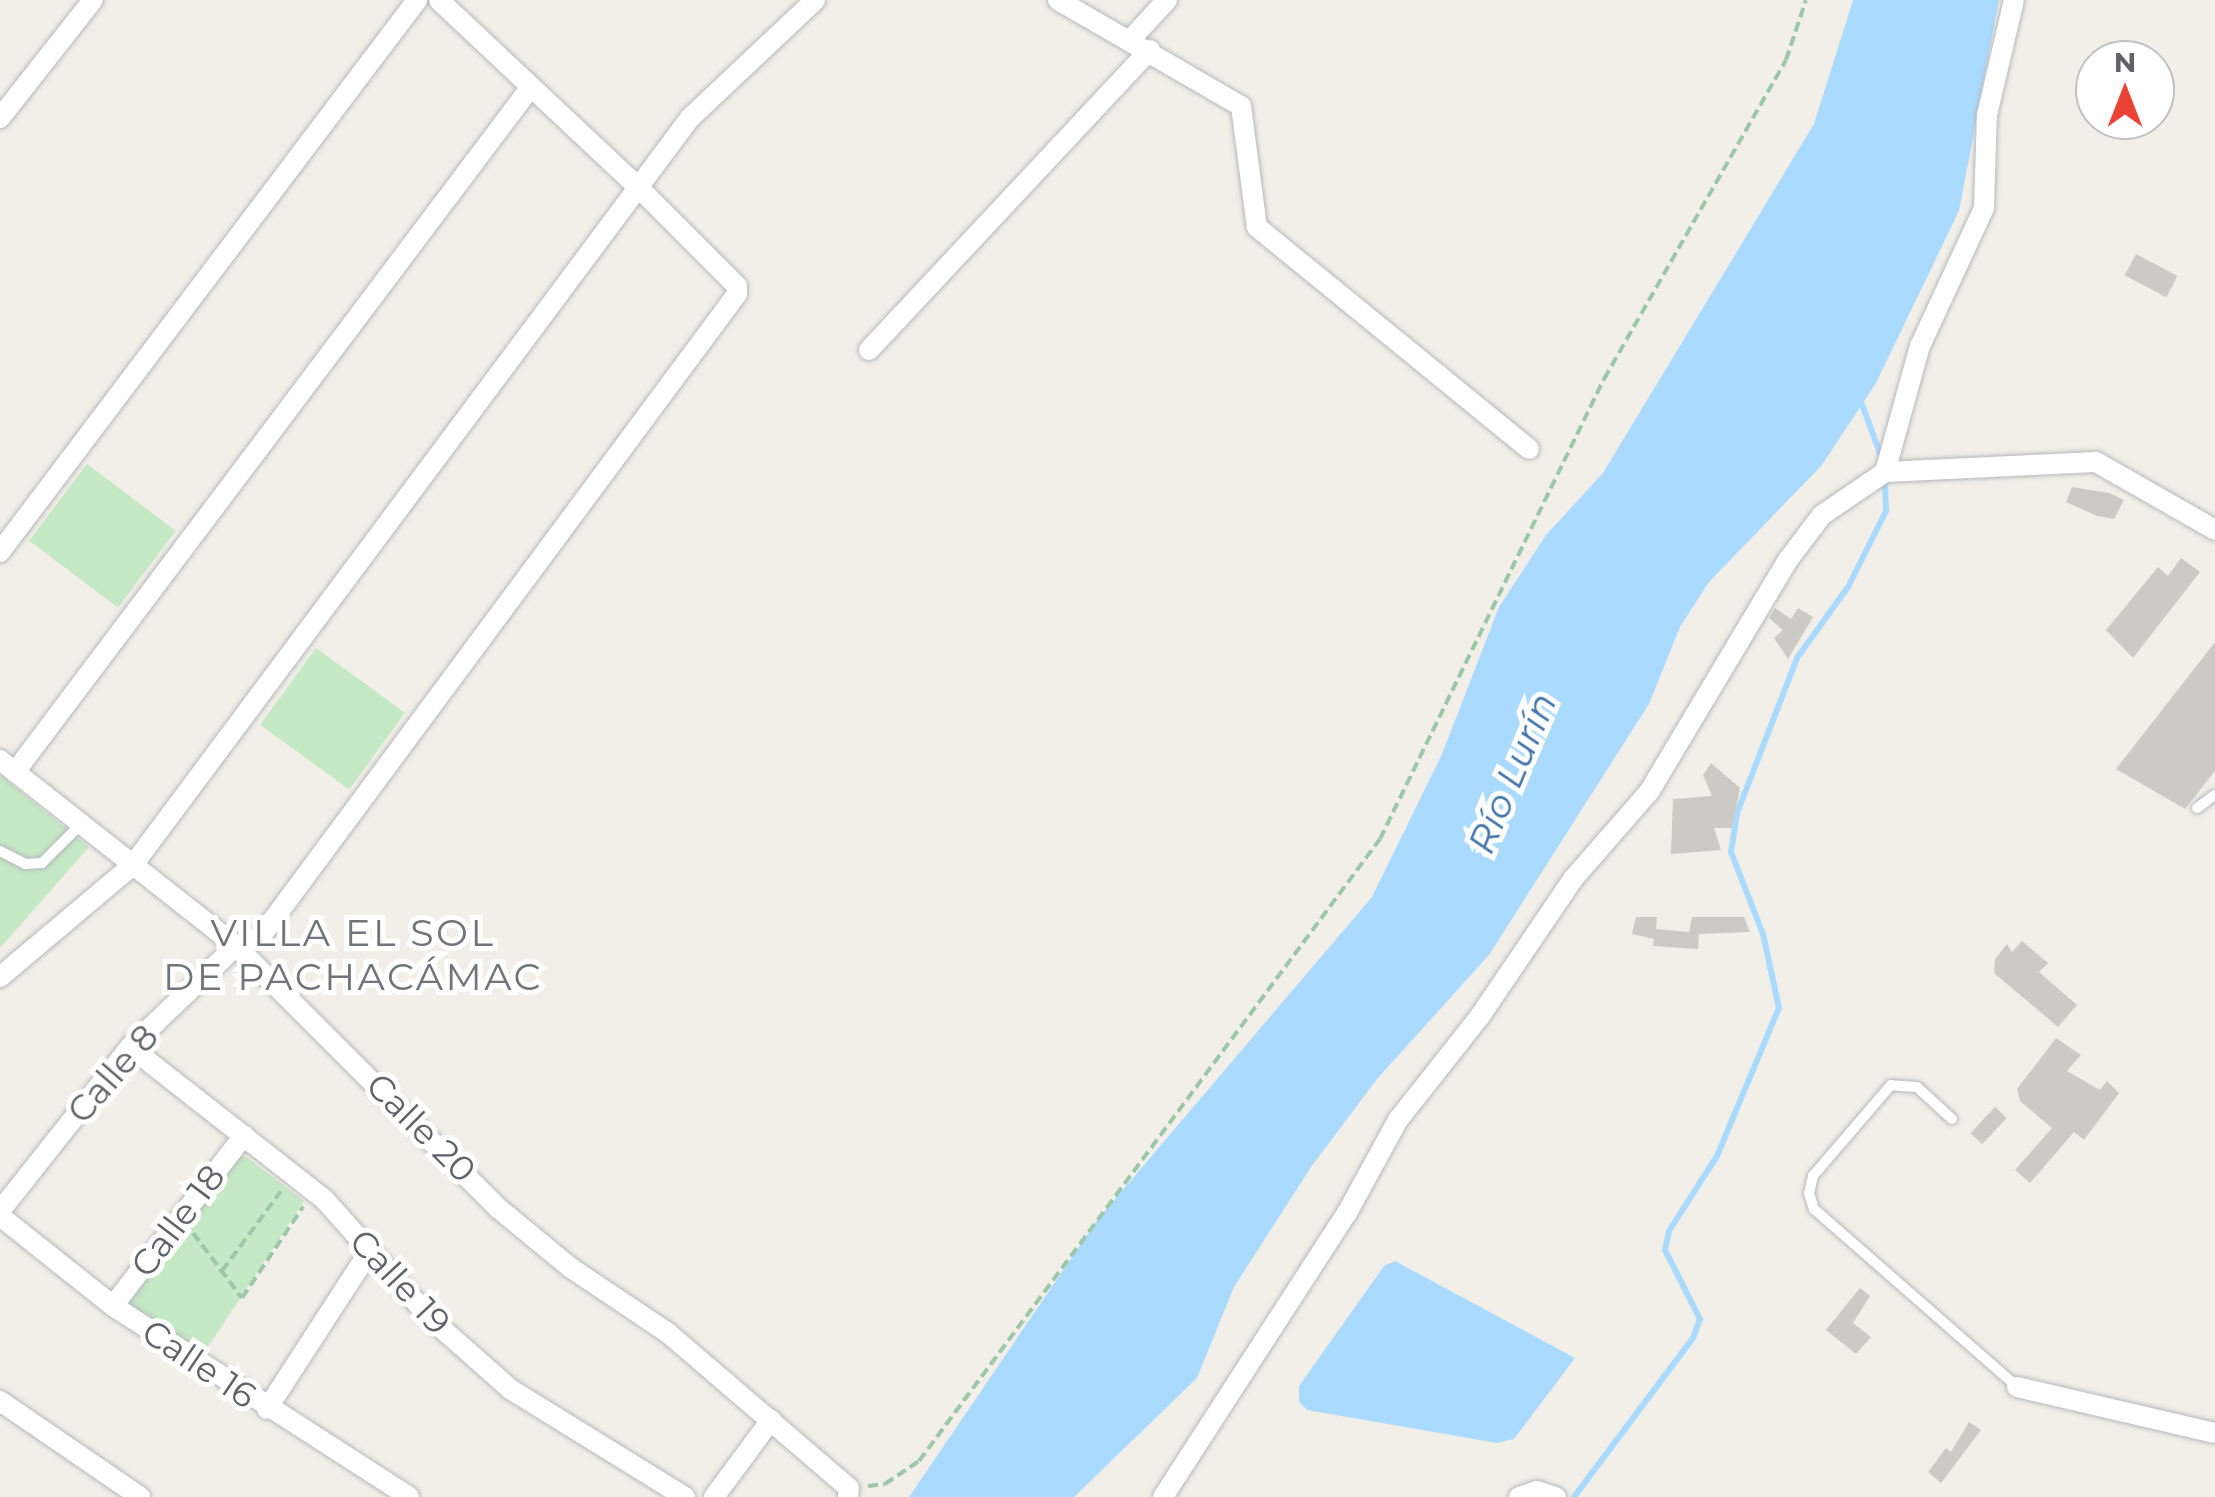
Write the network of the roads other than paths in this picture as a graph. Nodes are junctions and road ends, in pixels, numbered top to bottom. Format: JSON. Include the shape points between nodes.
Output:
{"nodes":[{"id":1,"x":93,"y":0,"type":"edge"},
{"id":2,"x":418,"y":0,"type":"edge"},
{"id":3,"x":439,"y":0,"type":"edge"},
{"id":4,"x":815,"y":0,"type":"edge"},
{"id":5,"x":1058,"y":0,"type":"edge"},
{"id":6,"x":1167,"y":0,"type":"edge"},
{"id":7,"x":2014,"y":0,"type":"edge"},
{"id":8,"x":1132,"y":38,"type":"junction"},
{"id":9,"x":1150,"y":50,"type":"junction"},
{"id":10,"x":530,"y":88,"type":"junction"},
{"id":11,"x":0,"y":118,"type":"edge"},
{"id":12,"x":639,"y":188,"type":"junction"},
{"id":13,"x":869,"y":350,"type":"dead end"},
{"id":14,"x":1529,"y":450,"type":"dead end"},
{"id":15,"x":1885,"y":472,"type":"junction"},
{"id":16,"x":2215,"y":530,"type":"edge"},
{"id":17,"x":0,"y":552,"type":"edge"},
{"id":18,"x":7,"y":766,"type":"edge"},
{"id":19,"x":2215,"y":794,"type":"edge"},
{"id":20,"x":2197,"y":808,"type":"dead end"},
{"id":21,"x":81,"y":824,"type":"junction"},
{"id":22,"x":0,"y":851,"type":"edge"},
{"id":23,"x":133,"y":865,"type":"junction"},
{"id":24,"x":236,"y":946,"type":"junction"},
{"id":25,"x":0,"y":977,"type":"edge"},
{"id":26,"x":130,"y":1047,"type":"junction"},
{"id":27,"x":1952,"y":1119,"type":"dead end"},
{"id":28,"x":244,"y":1135,"type":"junction"},
{"id":29,"x":0,"y":1214,"type":"edge"},
{"id":30,"x":369,"y":1252,"type":"junction"},
{"id":31,"x":113,"y":1306,"type":"junction"},
{"id":32,"x":2017,"y":1387,"type":"joint"},
{"id":33,"x":0,"y":1400,"type":"edge"},
{"id":34,"x":267,"y":1410,"type":"junction"},
{"id":35,"x":771,"y":1420,"type":"junction"},
{"id":36,"x":2215,"y":1433,"type":"edge"},
{"id":37,"x":848,"y":1492,"type":"edge"},
{"id":38,"x":140,"y":1497,"type":"edge"},
{"id":39,"x":409,"y":1497,"type":"edge"},
{"id":40,"x":685,"y":1497,"type":"edge"},
{"id":41,"x":714,"y":1497,"type":"edge"},
{"id":42,"x":1162,"y":1497,"type":"edge"},
{"id":43,"x":1519,"y":1497,"type":"edge"},
{"id":44,"x":1556,"y":1497,"type":"edge"}],
"edges":[{"from":1,"to":11,"type":"street"},
{"from":2,"to":17,"type":"street"},
{"from":3,"to":10,"type":"street"},
{"from":4,"to":12,"type":"street","via":[[700,106]]},
{"from":5,"to":8,"type":"street"},
{"from":6,"to":8,"type":"street"},
{"from":7,"to":15,"type":"street","via":[[1987,116],[1984,208],[1920,346]]},
{"from":8,"to":9,"type":"street"},
{"from":9,"to":13,"type":"street"},
{"from":9,"to":14,"type":"street","via":[[1244,111],[1254,219],[1266,238]]},
{"from":10,"to":12,"type":"street"},
{"from":10,"to":18,"type":"street"},
{"from":12,"to":23,"type":"street"},
{"from":12,"to":24,"type":"street","name":"Calle 8","via":[[736,286],[736,294],[262,936]]},
{"from":15,"to":16,"type":"street","via":[[2096,462]]},
{"from":15,"to":42,"type":"street","via":[[1822,514],[1788,560],[1650,792],[1573,879],[1480,1016],[1398,1120],[1347,1213]]},
{"from":18,"to":21,"type":"street","name":"Calle 20"},
{"from":19,"to":20,"type":"lane"},
{"from":21,"to":22,"type":"lane","via":[[42,862],[25,864]]},
{"from":21,"to":23,"type":"street","name":"Calle 20"},
{"from":23,"to":24,"type":"street","name":"Calle 20"},
{"from":23,"to":25,"type":"street"},
{"from":24,"to":26,"type":"street","name":"Calle 8"},
{"from":24,"to":35,"type":"street","name":"Calle 20","via":[[498,1208]]},
{"from":26,"to":28,"type":"street","name":"Calle 19"},
{"from":26,"to":29,"type":"street","name":"Calle 8"},
{"from":27,"to":32,"type":"lane","via":[[1917,1087],[1891,1085],[1813,1176],[1808,1194],[1814,1210]]},
{"from":28,"to":30,"type":"street","name":"Calle 19","via":[[314,1191]]},
{"from":28,"to":31,"type":"street","name":"Calle 18"},
{"from":29,"to":31,"type":"street","name":"Calle 16"},
{"from":30,"to":34,"type":"street"},
{"from":30,"to":40,"type":"street","name":"Calle 19","via":[[510,1390]]},
{"from":31,"to":34,"type":"street","name":"Calle 16"},
{"from":32,"to":36,"type":"street"},
{"from":33,"to":38,"type":"street"},
{"from":34,"to":39,"type":"street","name":"Calle 16"},
{"from":35,"to":37,"type":"street","name":"Calle 20"},
{"from":35,"to":41,"type":"street"},
{"from":43,"to":44,"type":"street","via":[[1537,1490]]}]}
